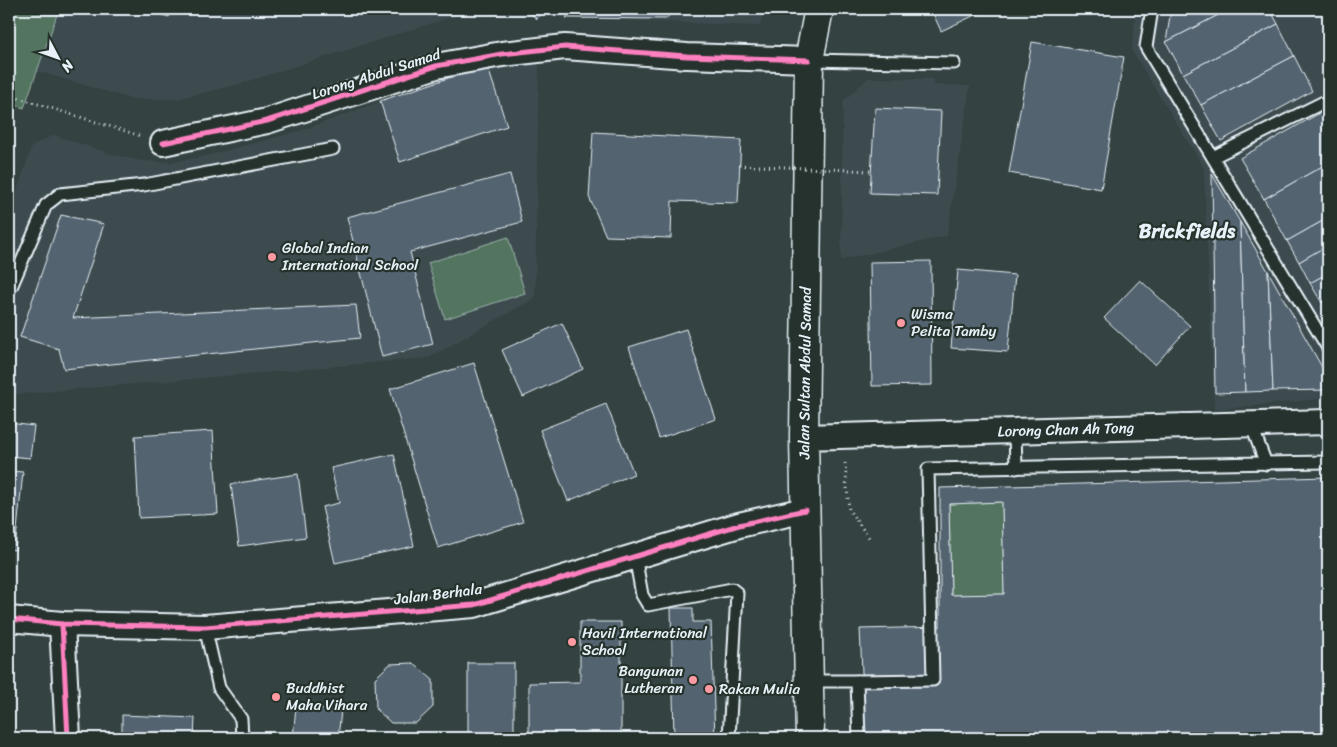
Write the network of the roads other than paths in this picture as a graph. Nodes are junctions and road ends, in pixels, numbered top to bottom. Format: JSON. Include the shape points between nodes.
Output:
{"nodes":[{"id":1,"x":819,"y":9,"type":"edge"},
{"id":2,"x":1152,"y":9,"type":"edge"},
{"id":3,"x":809,"y":60,"type":"junction"},
{"id":4,"x":954,"y":63,"type":"dead end"},
{"id":5,"x":1328,"y":100,"type":"edge"},
{"id":6,"x":163,"y":142,"type":"road end"},
{"id":7,"x":333,"y":149,"type":"dead end"},
{"id":8,"x":1213,"y":157,"type":"junction"},
{"id":9,"x":11,"y":287,"type":"dead end"},
{"id":10,"x":1328,"y":348,"type":"edge"},
{"id":11,"x":1328,"y":422,"type":"edge"},
{"id":12,"x":1251,"y":424,"type":"junction"},
{"id":13,"x":1015,"y":431,"type":"junction"},
{"id":14,"x":804,"y":437,"type":"junction"},
{"id":15,"x":1328,"y":462,"type":"edge"},
{"id":16,"x":1266,"y":464,"type":"junction"},
{"id":17,"x":1016,"y":468,"type":"junction"},
{"id":18,"x":805,"y":510,"type":"junction"},
{"id":19,"x":636,"y":556,"type":"junction"},
{"id":20,"x":9,"y":619,"type":"edge"},
{"id":21,"x":62,"y":624,"type":"junction"},
{"id":22,"x":205,"y":627,"type":"junction"},
{"id":23,"x":809,"y":681,"type":"junction"},
{"id":24,"x":857,"y":681,"type":"junction"},
{"id":25,"x":68,"y":738,"type":"edge"},
{"id":26,"x":242,"y":738,"type":"edge"},
{"id":27,"x":729,"y":738,"type":"edge"},
{"id":28,"x":810,"y":738,"type":"edge"},
{"id":29,"x":859,"y":738,"type":"edge"}],
"edges":[{"from":1,"to":3,"type":"main road","name":"Jalan Sultan Abdul Samad"},
{"from":2,"to":8,"type":"lane","via":[[1146,47]]},
{"from":3,"to":4,"type":"lane"},
{"from":3,"to":6,"type":"street","name":"Lorong Abdul Samad","via":[[687,56],[566,47],[502,54],[436,66],[267,122]]},
{"from":3,"to":14,"type":"main road","name":"Jalan Sultan Abdul Samad"},
{"from":5,"to":8,"type":"lane"},
{"from":7,"to":9,"type":"lane","via":[[144,185],[60,194],[46,205]]},
{"from":8,"to":10,"type":"lane"},
{"from":11,"to":12,"type":"street","name":"Lorong Chan Ah Tong"},
{"from":12,"to":13,"type":"street","name":"Lorong Chan Ah Tong"},
{"from":12,"to":16,"type":"lane"},
{"from":13,"to":14,"type":"street","name":"Lorong Chan Ah Tong"},
{"from":13,"to":17,"type":"lane"},
{"from":14,"to":18,"type":"main road","name":"Jalan Sultan Abdul Samad"},
{"from":15,"to":16,"type":"lane"},
{"from":16,"to":17,"type":"lane"},
{"from":17,"to":24,"type":"lane","via":[[928,469],[933,680]]},
{"from":18,"to":19,"type":"street","name":"Jalan Berhala","via":[[739,525]]},
{"from":18,"to":23,"type":"main road","name":"Jalan Sultan Abdul Samad"},
{"from":19,"to":22,"type":"street","name":"Jalan Berhala","via":[[474,606]]},
{"from":19,"to":27,"type":"lane","via":[[642,594],[648,604],[732,589],[737,594]]},
{"from":20,"to":21,"type":"street","name":"Jalan Berhala"},
{"from":21,"to":22,"type":"street","name":"Jalan Berhala"},
{"from":21,"to":25,"type":"street"},
{"from":22,"to":26,"type":"lane","via":[[219,688],[241,719]]},
{"from":23,"to":24,"type":"lane"},
{"from":23,"to":28,"type":"main road","name":"Jalan Sultan Abdul Samad"},
{"from":24,"to":29,"type":"lane"}]}
